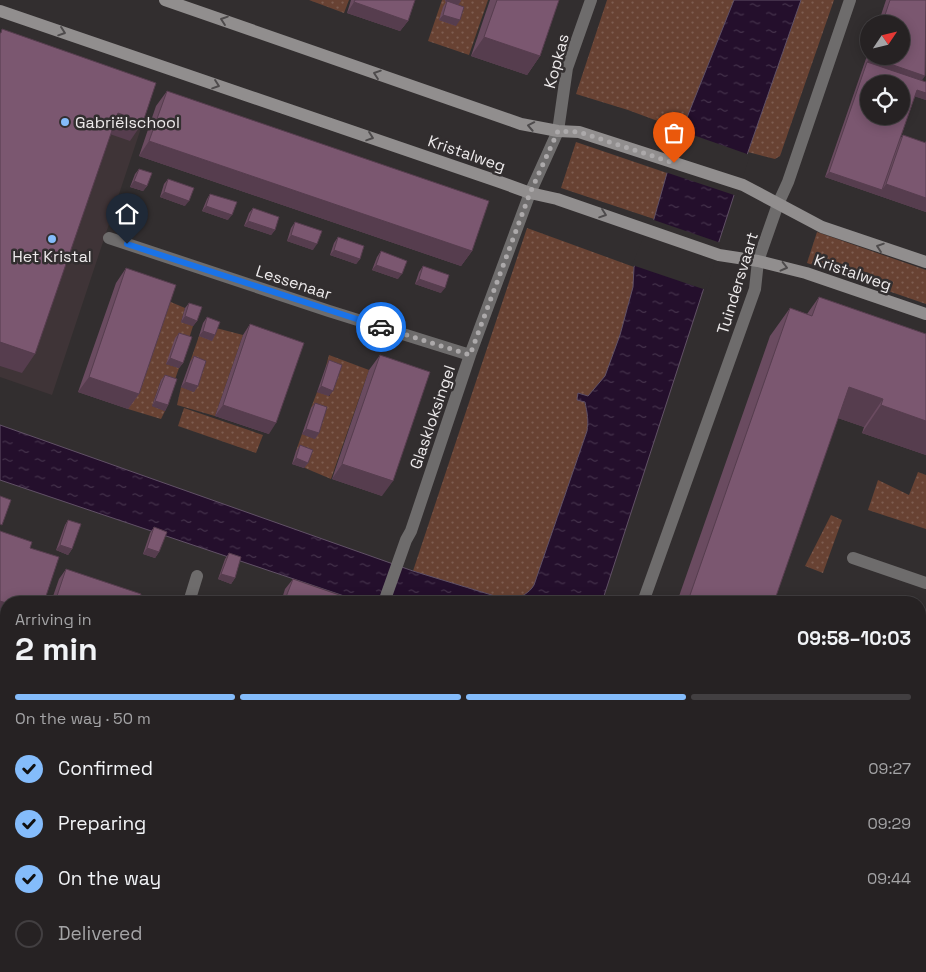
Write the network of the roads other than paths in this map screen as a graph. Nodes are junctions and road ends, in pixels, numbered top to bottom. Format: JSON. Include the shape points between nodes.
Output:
{"nodes":[{"id":1,"x":165,"y":0,"type":"edge"},
{"id":2,"x":591,"y":0,"type":"edge"},
{"id":3,"x":850,"y":0,"type":"edge"},
{"id":4,"x":0,"y":10,"type":"edge"},
{"id":5,"x":558,"y":131,"type":"junction"},
{"id":6,"x":530,"y":193,"type":"junction"},
{"id":7,"x":778,"y":204,"type":"junction"},
{"id":8,"x":109,"y":238,"type":"dead end"},
{"id":9,"x":758,"y":261,"type":"junction"},
{"id":10,"x":926,"y":262,"type":"edge"},
{"id":11,"x":926,"y":314,"type":"edge"},
{"id":12,"x":470,"y":355,"type":"junction"},
{"id":13,"x":853,"y":558,"type":"dead end"},
{"id":14,"x":197,"y":576,"type":"dead end"},
{"id":15,"x":926,"y":583,"type":"edge"},
{"id":16,"x":190,"y":596,"type":"edge"},
{"id":17,"x":386,"y":596,"type":"edge"},
{"id":18,"x":645,"y":596,"type":"edge"}],
"edges":[{"from":5,"to":1,"type":"street","name":"Kristalweg","one_way":true,"via":[[521,124]]},
{"from":2,"to":5,"type":"street","name":"Kopkas","via":[[567,68]]},
{"from":3,"to":7,"type":"street","name":"Tuindersvaart"},
{"from":4,"to":6,"type":"street","name":"Kristalweg","one_way":true},
{"from":5,"to":6,"type":"street","name":"Glaskloksingel"},
{"from":5,"to":7,"type":"street","name":"Kristalweg","via":[[579,132],[743,185]]},
{"from":6,"to":9,"type":"street","name":"Kristalweg","one_way":true,"via":[[557,199],[719,255]]},
{"from":6,"to":12,"type":"street","name":"Glaskloksingel"},
{"from":7,"to":9,"type":"street","name":"Tuindersvaart"},
{"from":10,"to":7,"type":"street","name":"Kristalweg","one_way":true,"via":[[822,227]]},
{"from":8,"to":12,"type":"street","name":"Lessenaar"},
{"from":9,"to":11,"type":"street","name":"Kristalweg","one_way":true,"via":[[806,273]]},
{"from":9,"to":18,"type":"street","name":"Tuindersvaart","via":[[755,289]]},
{"from":12,"to":17,"type":"street","name":"Glaskloksingel"},
{"from":13,"to":15,"type":"street"},
{"from":14,"to":16,"type":"street"}]}
